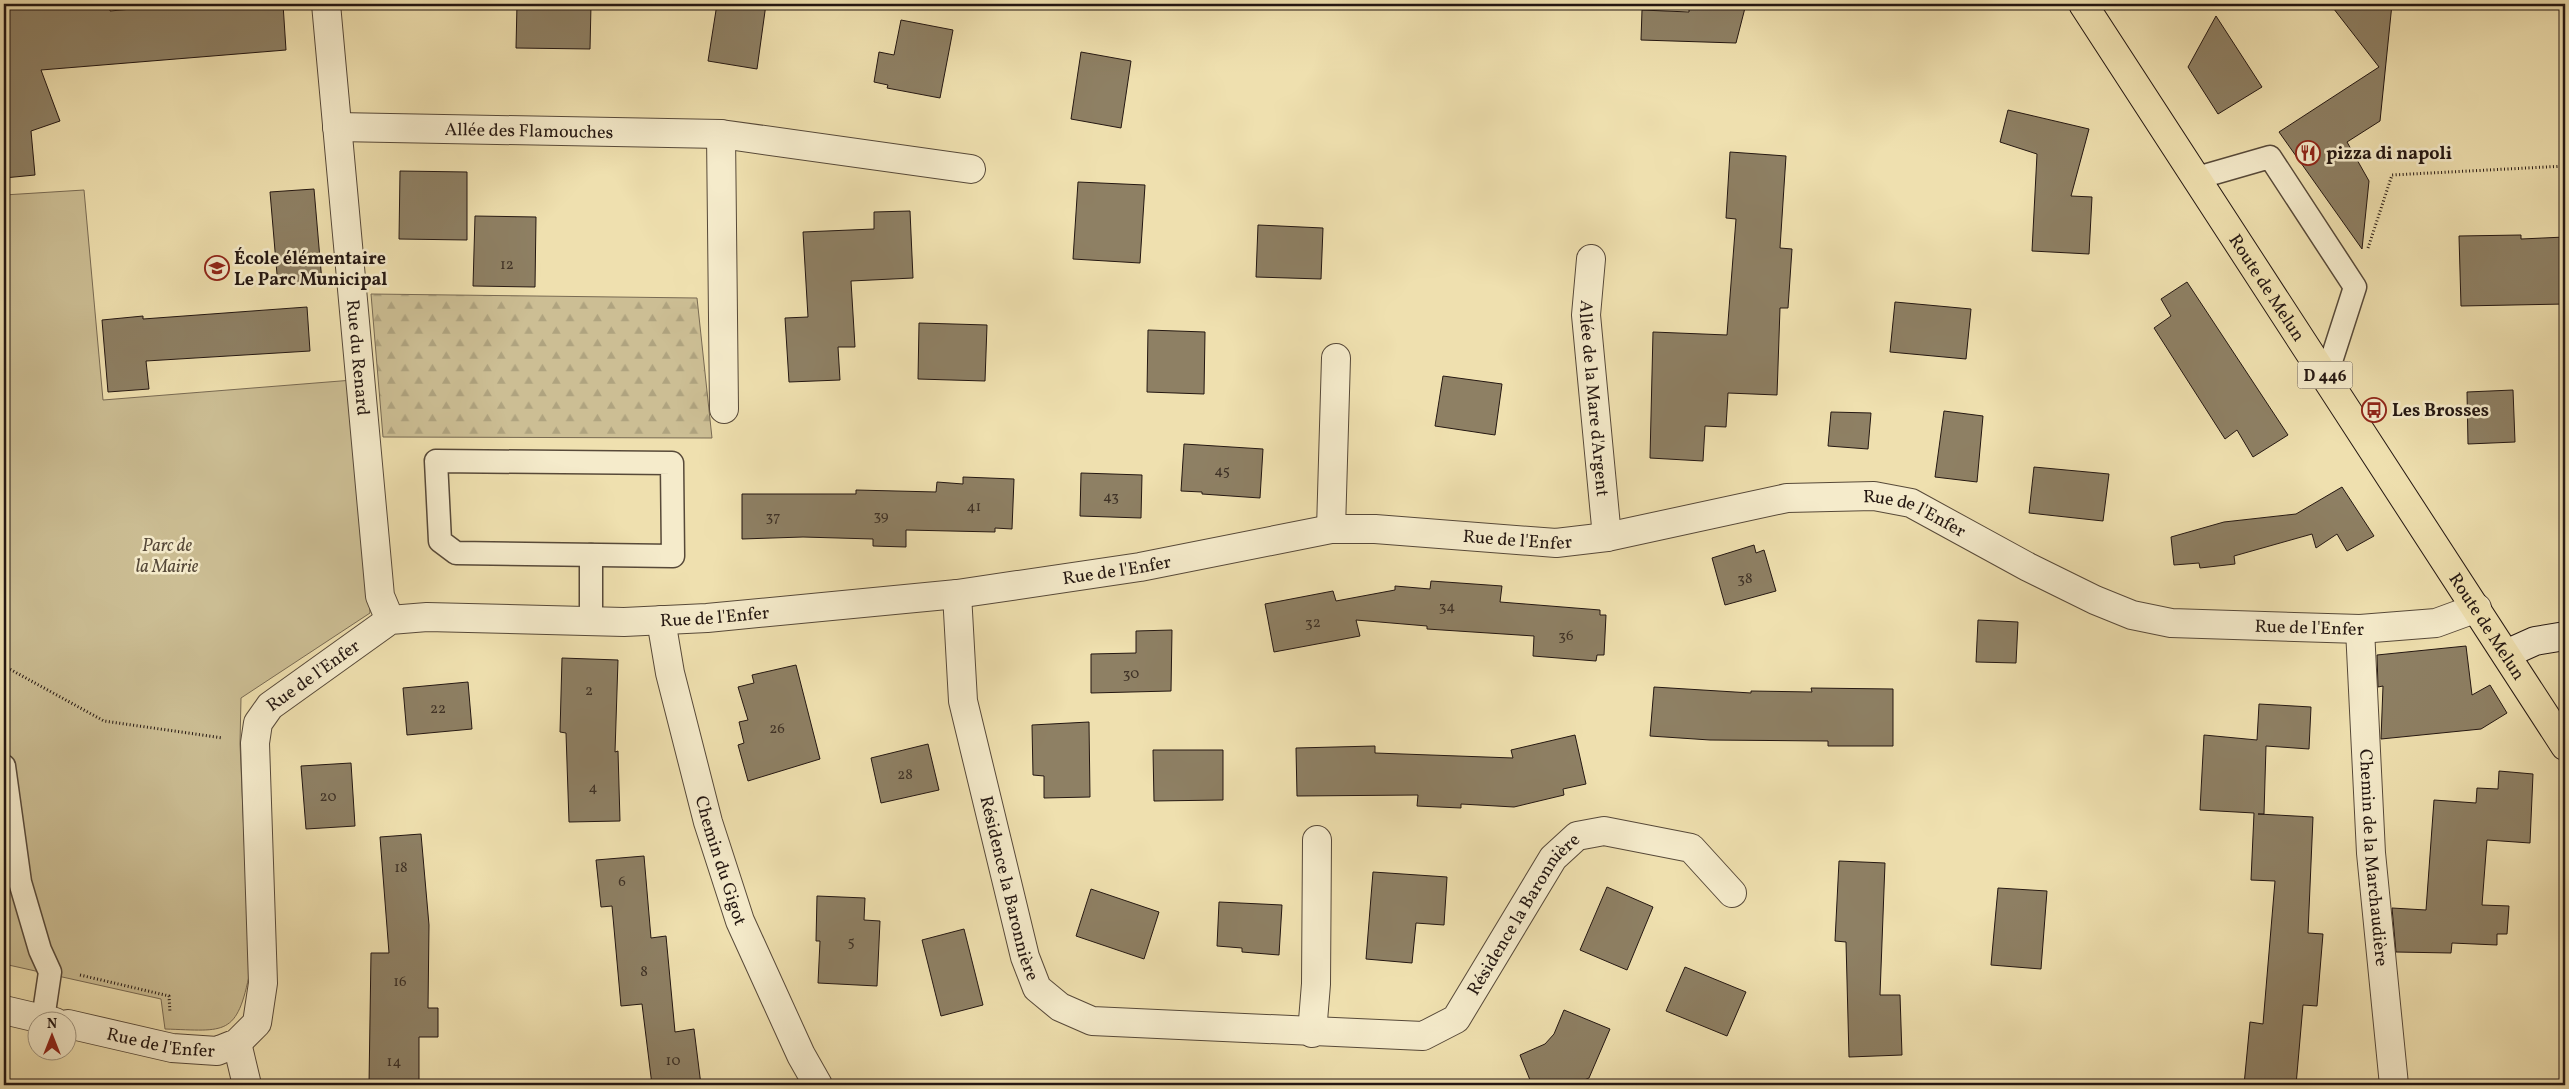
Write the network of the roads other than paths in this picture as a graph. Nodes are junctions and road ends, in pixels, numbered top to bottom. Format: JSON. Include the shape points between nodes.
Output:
{"nodes":[{"id":1,"x":326,"y":4,"type":"edge"},
{"id":2,"x":2093,"y":9,"type":"edge"},
{"id":3,"x":337,"y":127,"type":"junction"},
{"id":4,"x":721,"y":134,"type":"junction"},
{"id":5,"x":971,"y":170,"type":"dead end"},
{"id":6,"x":2197,"y":178,"type":"junction"},
{"id":7,"x":1591,"y":259,"type":"dead end"},
{"id":8,"x":1336,"y":358,"type":"dead end"},
{"id":9,"x":2326,"y":376,"type":"junction"},
{"id":10,"x":724,"y":410,"type":"dead end"},
{"id":11,"x":1331,"y":528,"type":"junction"},
{"id":12,"x":1607,"y":537,"type":"junction"},
{"id":13,"x":591,"y":555,"type":"junction"},
{"id":14,"x":957,"y":594,"type":"junction"},
{"id":15,"x":2477,"y":608,"type":"junction"},
{"id":16,"x":390,"y":620,"type":"junction"},
{"id":17,"x":661,"y":620,"type":"junction"},
{"id":18,"x":591,"y":621,"type":"junction"},
{"id":19,"x":2360,"y":629,"type":"junction"},
{"id":20,"x":2565,"y":636,"type":"edge"},
{"id":21,"x":2506,"y":654,"type":"junction"},
{"id":22,"x":2565,"y":746,"type":"edge"},
{"id":23,"x":4,"y":766,"type":"edge"},
{"id":24,"x":1317,"y":840,"type":"dead end"},
{"id":25,"x":1732,"y":893,"type":"dead end"},
{"id":26,"x":4,"y":1010,"type":"edge"},
{"id":27,"x":54,"y":1012,"type":"edge"},
{"id":28,"x":28,"y":1015,"type":"edge"},
{"id":29,"x":78,"y":1026,"type":"edge"},
{"id":30,"x":1312,"y":1033,"type":"junction"},
{"id":31,"x":237,"y":1043,"type":"junction"},
{"id":32,"x":247,"y":1085,"type":"edge"},
{"id":33,"x":818,"y":1085,"type":"edge"},
{"id":34,"x":2394,"y":1085,"type":"edge"}],
"edges":[{"from":1,"to":3,"type":"street","name":"Rue du Renard"},
{"from":2,"to":6,"type":"main road","name":"Route de Melun","number":"D 446"},
{"from":3,"to":4,"type":"street","name":"Allée des Flamouches"},
{"from":3,"to":16,"type":"street","name":"Rue du Renard","via":[[380,596]]},
{"from":4,"to":5,"type":"street","name":"Allée des Flamouches"},
{"from":4,"to":10,"type":"street"},
{"from":6,"to":9,"type":"main road","name":"Route de Melun","number":"D 446"},
{"from":6,"to":9,"type":"lane","via":[[2270,158],[2355,287]]},
{"from":7,"to":12,"type":"street","name":"Allée de la Mare d'Argent","via":[[1586,314]]},
{"from":8,"to":11,"type":"street"},
{"from":9,"to":15,"type":"main road","name":"Route de Melun","number":"D 446"},
{"from":11,"to":12,"type":"street","name":"Rue de l'Enfer","via":[[1376,528],[1556,543]]},
{"from":11,"to":14,"type":"street","name":"Rue de l'Enfer","via":[[1140,566]]},
{"from":12,"to":19,"type":"street","name":"Rue de l'Enfer","via":[[1787,498],[1874,496],[1911,503],[2028,567],[2132,615],[2171,623]]},
{"from":13,"to":13,"type":"lane","via":[[673,556],[672,463],[436,461],[440,541],[456,553]]},
{"from":13,"to":18,"type":"lane"},
{"from":14,"to":17,"type":"street","name":"Rue de l'Enfer"},
{"from":14,"to":30,"type":"street","name":"Résidence la Baronnière","via":[[964,701],[1025,957],[1037,988],[1060,1007],[1092,1021]]},
{"from":15,"to":19,"type":"street","name":"Rue de l'Enfer","via":[[2436,623]]},
{"from":15,"to":21,"type":"main road","name":"Route de Melun","number":"D 446"},
{"from":16,"to":18,"type":"street","name":"Rue de l'Enfer","via":[[428,617]]},
{"from":16,"to":31,"type":"street","name":"Rue de l'Enfer","via":[[270,706],[258,723],[255,743],[263,983],[256,1023]]},
{"from":17,"to":18,"type":"street","name":"Rue de l'Enfer"},
{"from":17,"to":33,"type":"street","name":"Chemin du Gigot","via":[[670,673],[708,822],[740,921]]},
{"from":19,"to":34,"type":"street","name":"Chemin de la Marchaudière","via":[[2371,853]]},
{"from":20,"to":21,"type":"street","via":[[2535,641]]},
{"from":21,"to":22,"type":"main road","name":"Route de Melun","number":"D 446"},
{"from":23,"to":27,"type":"lane","via":[[20,882],[50,972]]},
{"from":24,"to":30,"type":"street","via":[[1316,984]]},
{"from":25,"to":30,"type":"street","name":"Résidence la Baronnière","via":[[1691,848],[1604,831],[1577,836],[1553,858],[1456,1019],[1422,1036]]},
{"from":26,"to":28,"type":"street","name":"Rue de l'Enfer"},
{"from":29,"to":31,"type":"street","name":"Rue de l'Enfer","via":[[172,1048],[217,1051]]},
{"from":31,"to":32,"type":"street"}]}
